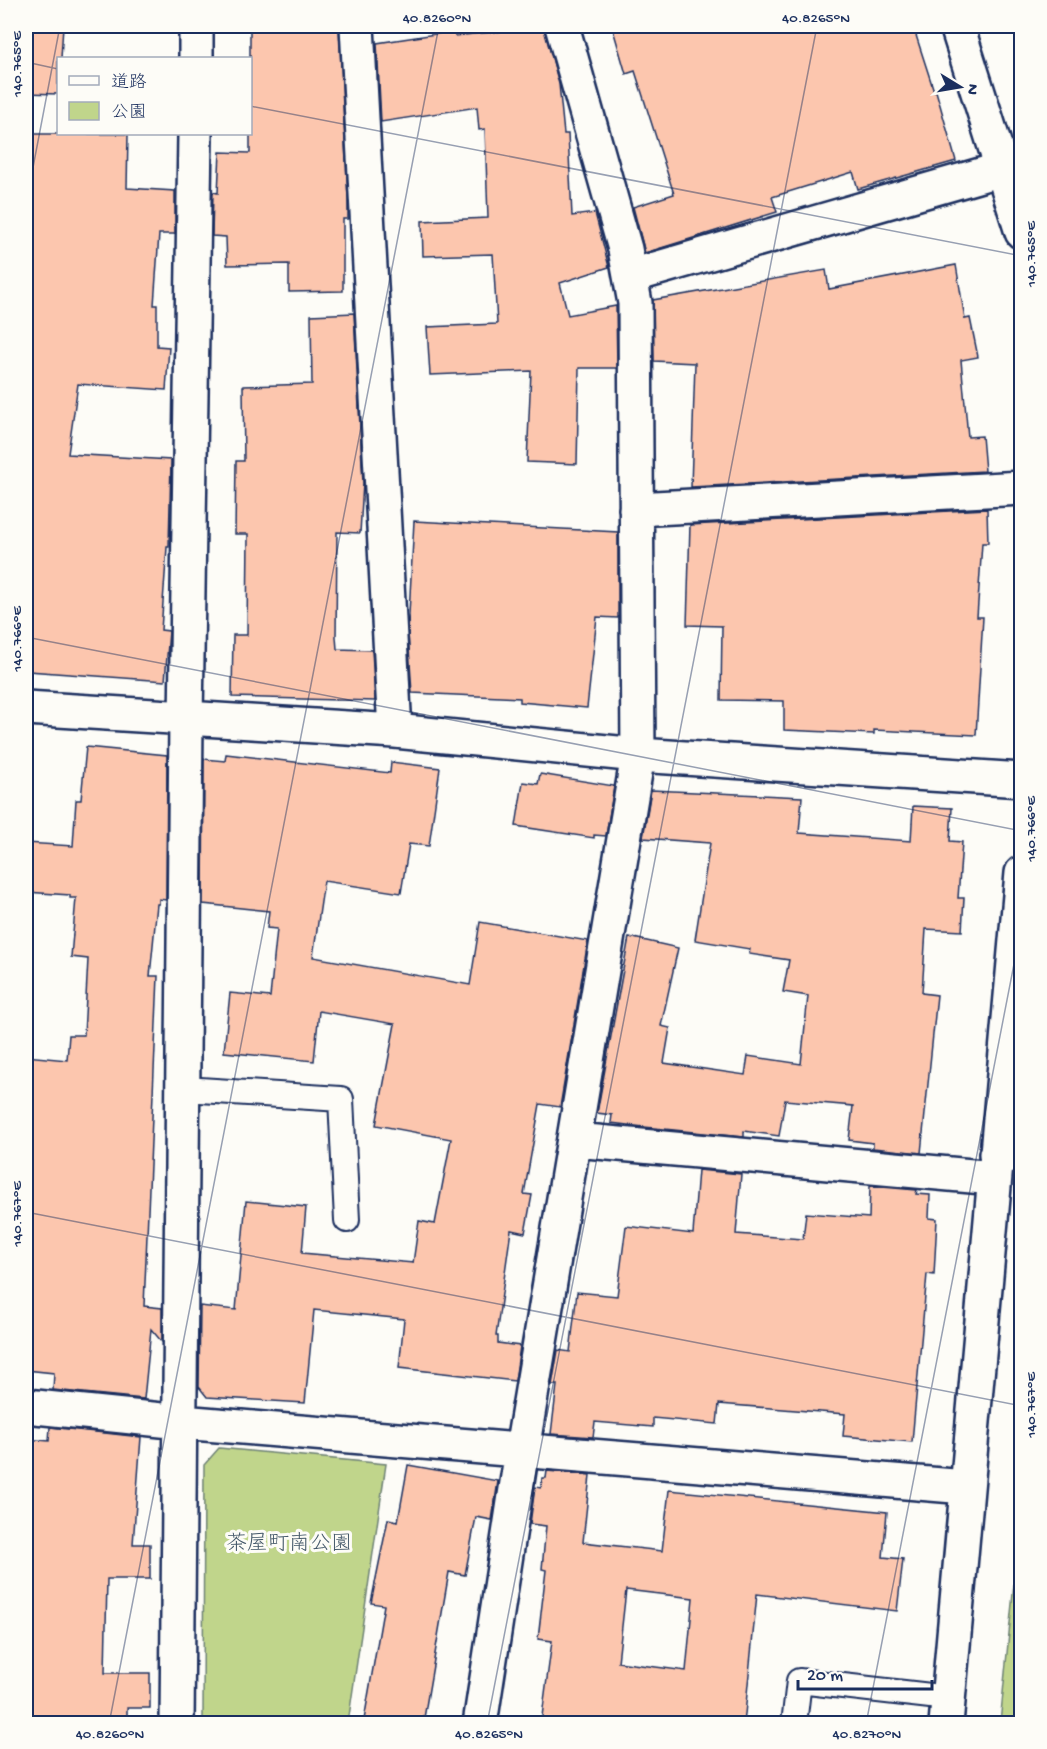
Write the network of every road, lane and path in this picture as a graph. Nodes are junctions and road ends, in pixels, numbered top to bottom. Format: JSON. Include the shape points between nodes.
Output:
{"nodes":[{"id":1,"x":196,"y":26,"type":"edge"},
{"id":2,"x":357,"y":26,"type":"edge"},
{"id":3,"x":562,"y":26,"type":"edge"},
{"id":4,"x":957,"y":26,"type":"edge"},
{"id":5,"x":196,"y":57,"type":"edge"},
{"id":6,"x":195,"y":135,"type":"edge"},
{"id":7,"x":1012,"y":165,"type":"edge"},
{"id":8,"x":1022,"y":232,"type":"edge"},
{"id":9,"x":631,"y":276,"type":"junction"},
{"id":10,"x":1022,"y":488,"type":"edge"},
{"id":11,"x":636,"y":509,"type":"junction"},
{"id":12,"x":26,"y":708,"type":"edge"},
{"id":13,"x":186,"y":720,"type":"junction"},
{"id":14,"x":395,"y":731,"type":"junction"},
{"id":15,"x":638,"y":755,"type":"junction"},
{"id":16,"x":1022,"y":780,"type":"edge"},
{"id":17,"x":1022,"y":873,"type":"edge"},
{"id":18,"x":184,"y":1089,"type":"junction"},
{"id":19,"x":575,"y":1140,"type":"junction"},
{"id":20,"x":1004,"y":1163,"type":"edge"},
{"id":21,"x":347,"y":1220,"type":"dead end"},
{"id":22,"x":26,"y":1406,"type":"edge"},
{"id":23,"x":181,"y":1422,"type":"junction"},
{"id":24,"x":522,"y":1450,"type":"junction"},
{"id":25,"x":966,"y":1487,"type":"junction"},
{"id":26,"x":947,"y":1711,"type":"edge"},
{"id":27,"x":177,"y":1724,"type":"edge"},
{"id":28,"x":480,"y":1724,"type":"edge"},
{"id":29,"x":794,"y":1724,"type":"edge"}],
"edges":[{"from":1,"to":5,"type":"street"},
{"from":2,"to":14,"type":"street"},
{"from":3,"to":9,"type":"street"},
{"from":4,"to":7,"type":"street"},
{"from":6,"to":13,"type":"street"},
{"from":7,"to":8,"type":"street"},
{"from":7,"to":9,"type":"street"},
{"from":9,"to":11,"type":"street","via":[[635,303]]},
{"from":10,"to":11,"type":"street"},
{"from":11,"to":15,"type":"street"},
{"from":12,"to":13,"type":"street"},
{"from":13,"to":14,"type":"street"},
{"from":13,"to":18,"type":"street"},
{"from":14,"to":15,"type":"street"},
{"from":15,"to":16,"type":"street"},
{"from":15,"to":19,"type":"street"},
{"from":17,"to":20,"type":"street"},
{"from":18,"to":21,"type":"lane","via":[[341,1099]]},
{"from":18,"to":23,"type":"street"},
{"from":19,"to":20,"type":"street"},
{"from":19,"to":24,"type":"street"},
{"from":20,"to":25,"type":"street"},
{"from":22,"to":23,"type":"street"},
{"from":23,"to":24,"type":"street"},
{"from":23,"to":27,"type":"street"},
{"from":24,"to":25,"type":"street"},
{"from":24,"to":28,"type":"street"},
{"from":25,"to":26,"type":"street"},
{"from":26,"to":29,"type":"lane","via":[[799,1681]]}]}
